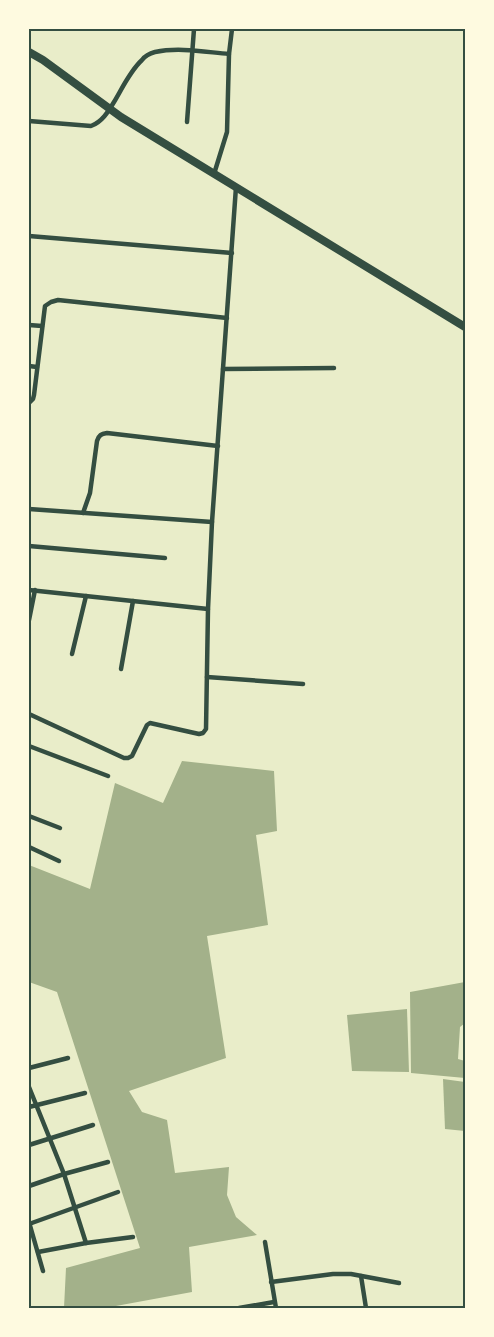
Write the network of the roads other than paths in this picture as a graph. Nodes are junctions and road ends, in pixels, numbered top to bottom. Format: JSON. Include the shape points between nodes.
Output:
{"nodes":[{"id":1,"x":194,"y":29,"type":"edge"},
{"id":2,"x":232,"y":29,"type":"edge"},
{"id":3,"x":192,"y":51,"type":"junction"},
{"id":4,"x":29,"y":52,"type":"edge"},
{"id":5,"x":229,"y":54,"type":"junction"},
{"id":6,"x":110,"y":109,"type":"junction"},
{"id":7,"x":29,"y":121,"type":"edge"},
{"id":8,"x":187,"y":122,"type":"dead end"},
{"id":9,"x":214,"y":174,"type":"junction"},
{"id":10,"x":236,"y":187,"type":"junction"},
{"id":11,"x":29,"y":236,"type":"edge"},
{"id":12,"x":232,"y":253,"type":"junction"},
{"id":13,"x":227,"y":318,"type":"junction"},
{"id":14,"x":29,"y":325,"type":"edge"},
{"id":15,"x":42,"y":326,"type":"junction"},
{"id":16,"x":465,"y":327,"type":"edge"},
{"id":17,"x":29,"y":366,"type":"edge"},
{"id":18,"x":37,"y":366,"type":"junction"},
{"id":19,"x":334,"y":368,"type":"dead end"},
{"id":20,"x":223,"y":370,"type":"junction"},
{"id":21,"x":29,"y":402,"type":"edge"},
{"id":22,"x":218,"y":446,"type":"junction"},
{"id":23,"x":29,"y":509,"type":"edge"},
{"id":24,"x":83,"y":513,"type":"junction"},
{"id":25,"x":212,"y":522,"type":"junction"},
{"id":26,"x":29,"y":546,"type":"edge"},
{"id":27,"x":165,"y":558,"type":"dead end"},
{"id":28,"x":29,"y":590,"type":"edge"},
{"id":29,"x":35,"y":590,"type":"junction"},
{"id":30,"x":86,"y":596,"type":"junction"},
{"id":31,"x":132,"y":601,"type":"junction"},
{"id":32,"x":208,"y":609,"type":"junction"},
{"id":33,"x":29,"y":620,"type":"edge"},
{"id":34,"x":72,"y":654,"type":"dead end"},
{"id":35,"x":121,"y":669,"type":"dead end"},
{"id":36,"x":208,"y":677,"type":"junction"},
{"id":37,"x":303,"y":684,"type":"dead end"},
{"id":38,"x":29,"y":714,"type":"edge"},
{"id":39,"x":29,"y":746,"type":"edge"},
{"id":40,"x":108,"y":776,"type":"dead end"},
{"id":41,"x":29,"y":816,"type":"edge"},
{"id":42,"x":60,"y":828,"type":"dead end"},
{"id":43,"x":29,"y":848,"type":"edge"},
{"id":44,"x":59,"y":862,"type":"dead end"},
{"id":45,"x":68,"y":1058,"type":"dead end"},
{"id":46,"x":29,"y":1068,"type":"edge"},
{"id":47,"x":29,"y":1087,"type":"edge"},
{"id":48,"x":85,"y":1093,"type":"dead end"},
{"id":49,"x":36,"y":1105,"type":"junction"},
{"id":50,"x":29,"y":1108,"type":"edge"},
{"id":51,"x":93,"y":1125,"type":"dead end"},
{"id":52,"x":50,"y":1139,"type":"junction"},
{"id":53,"x":29,"y":1145,"type":"edge"},
{"id":54,"x":108,"y":1162,"type":"dead end"},
{"id":55,"x":64,"y":1174,"type":"junction"},
{"id":56,"x":29,"y":1186,"type":"edge"},
{"id":57,"x":118,"y":1192,"type":"dead end"},
{"id":58,"x":75,"y":1208,"type":"junction"},
{"id":59,"x":29,"y":1223,"type":"edge"},
{"id":60,"x":133,"y":1236,"type":"dead end"},
{"id":61,"x":265,"y":1242,"type":"dead end"},
{"id":62,"x":86,"y":1243,"type":"junction"},
{"id":63,"x":38,"y":1252,"type":"junction"},
{"id":64,"x":43,"y":1271,"type":"dead end"},
{"id":65,"x":361,"y":1276,"type":"junction"},
{"id":66,"x":271,"y":1282,"type":"junction"},
{"id":67,"x":399,"y":1283,"type":"dead end"},
{"id":68,"x":274,"y":1302,"type":"junction"},
{"id":69,"x":239,"y":1308,"type":"edge"},
{"id":70,"x":276,"y":1308,"type":"edge"},
{"id":71,"x":366,"y":1308,"type":"edge"}],
"edges":[{"from":1,"to":3,"type":"street"},
{"from":2,"to":5,"type":"street"},
{"from":3,"to":5,"type":"street"},
{"from":3,"to":6,"type":"street","via":[[153,52],[143,59],[132,70]]},
{"from":3,"to":8,"type":"street"},
{"from":4,"to":6,"type":"highway"},
{"from":5,"to":9,"type":"street","via":[[227,132]]},
{"from":6,"to":7,"type":"street","via":[[102,120],[91,126]]},
{"from":6,"to":9,"type":"highway"},
{"from":9,"to":10,"type":"highway"},
{"from":10,"to":12,"type":"street"},
{"from":10,"to":16,"type":"highway"},
{"from":11,"to":12,"type":"street"},
{"from":12,"to":13,"type":"street"},
{"from":13,"to":15,"type":"street","via":[[58,300],[45,306]]},
{"from":13,"to":20,"type":"street"},
{"from":14,"to":15,"type":"street"},
{"from":15,"to":18,"type":"street"},
{"from":17,"to":18,"type":"street"},
{"from":18,"to":21,"type":"street","via":[[33,399]]},
{"from":19,"to":20,"type":"street"},
{"from":20,"to":22,"type":"street"},
{"from":22,"to":24,"type":"street","via":[[100,434],[90,493]]},
{"from":22,"to":25,"type":"street"},
{"from":23,"to":24,"type":"street"},
{"from":24,"to":25,"type":"street"},
{"from":25,"to":32,"type":"street"},
{"from":26,"to":27,"type":"street"},
{"from":28,"to":29,"type":"street"},
{"from":29,"to":30,"type":"street"},
{"from":29,"to":33,"type":"street"},
{"from":30,"to":31,"type":"street"},
{"from":30,"to":34,"type":"street"},
{"from":31,"to":32,"type":"street"},
{"from":31,"to":35,"type":"street"},
{"from":32,"to":36,"type":"street"},
{"from":36,"to":37,"type":"street"},
{"from":36,"to":38,"type":"street","via":[[206,729],[203,733],[150,723],[128,758],[119,757]]},
{"from":39,"to":40,"type":"street"},
{"from":41,"to":42,"type":"street"},
{"from":43,"to":44,"type":"street"},
{"from":45,"to":46,"type":"street"},
{"from":47,"to":49,"type":"street"},
{"from":48,"to":49,"type":"street"},
{"from":49,"to":50,"type":"street"},
{"from":49,"to":52,"type":"street"},
{"from":51,"to":52,"type":"street"},
{"from":52,"to":53,"type":"street"},
{"from":52,"to":55,"type":"street"},
{"from":54,"to":55,"type":"street"},
{"from":55,"to":56,"type":"street"},
{"from":55,"to":58,"type":"street"},
{"from":57,"to":58,"type":"street"},
{"from":58,"to":59,"type":"street"},
{"from":58,"to":62,"type":"street"},
{"from":59,"to":63,"type":"street"},
{"from":60,"to":62,"type":"street"},
{"from":61,"to":66,"type":"street"},
{"from":62,"to":63,"type":"street"},
{"from":63,"to":64,"type":"street"},
{"from":65,"to":66,"type":"street","via":[[333,1274]]},
{"from":65,"to":67,"type":"street"},
{"from":65,"to":71,"type":"street"},
{"from":66,"to":68,"type":"street"},
{"from":68,"to":69,"type":"street"},
{"from":68,"to":70,"type":"street"}]}
